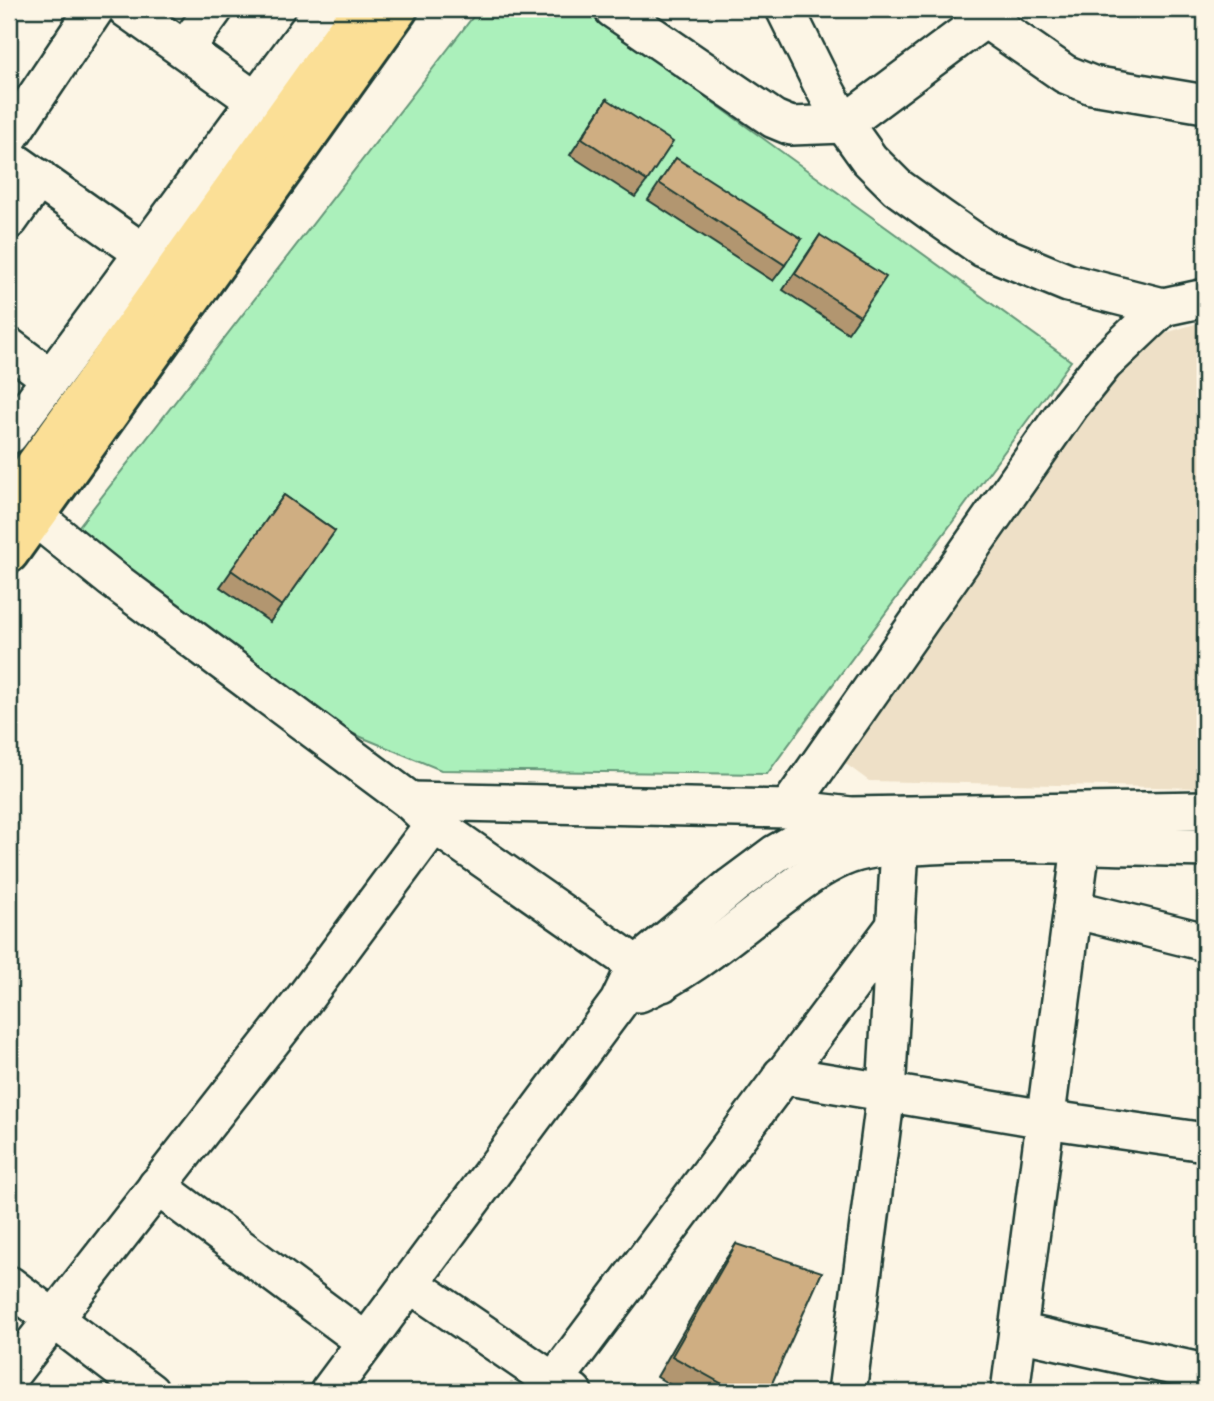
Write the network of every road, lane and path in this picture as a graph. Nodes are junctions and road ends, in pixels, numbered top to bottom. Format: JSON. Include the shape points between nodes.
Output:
{"nodes":[{"id":1,"x":95,"y":9,"type":"edge"},
{"id":2,"x":127,"y":9,"type":"edge"},
{"id":3,"x":214,"y":9,"type":"edge"},
{"id":4,"x":324,"y":9,"type":"edge"},
{"id":5,"x":362,"y":9,"type":"edge"},
{"id":6,"x":398,"y":9,"type":"edge"},
{"id":7,"x":613,"y":9,"type":"edge"},
{"id":8,"x":785,"y":9,"type":"edge"},
{"id":9,"x":987,"y":12,"type":"edge"},
{"id":10,"x":185,"y":49,"type":"junction"},
{"id":11,"x":1205,"y":104,"type":"edge"},
{"id":12,"x":281,"y":119,"type":"junction"},
{"id":13,"x":844,"y":124,"type":"junction"},
{"id":14,"x":9,"y":137,"type":"edge"},
{"id":15,"x":9,"y":158,"type":"edge"},
{"id":16,"x":39,"y":178,"type":"junction"},
{"id":17,"x":9,"y":220,"type":"edge"},
{"id":18,"x":157,"y":262,"type":"junction"},
{"id":19,"x":1205,"y":298,"type":"edge"},
{"id":20,"x":1163,"y":307,"type":"junction"},
{"id":21,"x":9,"y":347,"type":"edge"},
{"id":22,"x":50,"y":378,"type":"junction"},
{"id":23,"x":9,"y":435,"type":"edge"},
{"id":24,"x":17,"y":502,"type":"edge"},
{"id":25,"x":9,"y":553,"type":"edge"},
{"id":26,"x":788,"y":809,"type":"junction"},
{"id":27,"x":1205,"y":810,"type":"edge"},
{"id":28,"x":422,"y":812,"type":"junction"},
{"id":29,"x":851,"y":817,"type":"junction"},
{"id":30,"x":1082,"y":846,"type":"junction"},
{"id":31,"x":900,"y":847,"type":"junction"},
{"id":32,"x":1205,"y":848,"type":"edge"},
{"id":33,"x":1073,"y":909,"type":"junction"},
{"id":34,"x":896,"y":925,"type":"junction"},
{"id":35,"x":1205,"y":942,"type":"edge"},
{"id":36,"x":649,"y":975,"type":"junction"},
{"id":37,"x":782,"y":1075,"type":"junction"},
{"id":38,"x":886,"y":1093,"type":"junction"},
{"id":39,"x":1045,"y":1119,"type":"junction"},
{"id":40,"x":1205,"y":1142,"type":"edge"},
{"id":41,"x":157,"y":1186,"type":"junction"},
{"id":42,"x":409,"y":1283,"type":"junction"},
{"id":43,"x":9,"y":1285,"type":"edge"},
{"id":44,"x":52,"y":1320,"type":"junction"},
{"id":45,"x":1018,"y":1332,"type":"junction"},
{"id":46,"x":366,"y":1342,"type":"junction"},
{"id":47,"x":1205,"y":1373,"type":"edge"},
{"id":48,"x":9,"y":1377,"type":"edge"},
{"id":49,"x":558,"y":1389,"type":"edge"},
{"id":50,"x":150,"y":1392,"type":"edge"},
{"id":51,"x":329,"y":1392,"type":"edge"},
{"id":52,"x":847,"y":1392,"type":"edge"},
{"id":53,"x":1010,"y":1392,"type":"edge"}],
"edges":[{"from":1,"to":14,"type":"street"},
{"from":2,"to":10,"type":"street"},
{"from":3,"to":10,"type":"street"},
{"from":4,"to":12,"type":"street"},
{"from":5,"to":12,"type":"main road"},
{"from":6,"to":12,"type":"main road"},
{"from":7,"to":13,"type":"street","via":[[774,120],[791,126]]},
{"from":8,"to":13,"type":"street"},
{"from":9,"to":11,"type":"street","via":[[1065,74],[1086,83]]},
{"from":9,"to":13,"type":"street"},
{"from":10,"to":12,"type":"street"},
{"from":12,"to":18,"type":"main road"},
{"from":12,"to":24,"type":"main road"},
{"from":13,"to":20,"type":"street","via":[[897,187],[983,248],[1068,283]]},
{"from":15,"to":16,"type":"street"},
{"from":16,"to":17,"type":"street"},
{"from":16,"to":18,"type":"street"},
{"from":18,"to":22,"type":"street"},
{"from":18,"to":24,"type":"main road"},
{"from":19,"to":20,"type":"street"},
{"from":20,"to":26,"type":"street","via":[[1104,363],[1071,404]]},
{"from":21,"to":22,"type":"street"},
{"from":22,"to":23,"type":"street"},
{"from":24,"to":25,"type":"main road"},
{"from":24,"to":28,"type":"street"},
{"from":26,"to":28,"type":"street"},
{"from":26,"to":29,"type":"street"},
{"from":27,"to":29,"type":"street"},
{"from":28,"to":36,"type":"street"},
{"from":28,"to":41,"type":"street","via":[[301,1003]]},
{"from":29,"to":36,"type":"street","via":[[775,854],[732,886]]},
{"from":30,"to":31,"type":"street","via":[[1000,842]]},
{"from":30,"to":32,"type":"street"},
{"from":30,"to":33,"type":"street"},
{"from":31,"to":34,"type":"street"},
{"from":31,"to":36,"type":"street","via":[[843,857]]},
{"from":33,"to":35,"type":"street"},
{"from":33,"to":39,"type":"street"},
{"from":34,"to":37,"type":"street"},
{"from":34,"to":38,"type":"street"},
{"from":36,"to":42,"type":"street","via":[[619,1002]]},
{"from":37,"to":38,"type":"street"},
{"from":37,"to":49,"type":"street"},
{"from":38,"to":39,"type":"street"},
{"from":38,"to":52,"type":"street"},
{"from":39,"to":40,"type":"street"},
{"from":39,"to":45,"type":"street"},
{"from":41,"to":44,"type":"street"},
{"from":41,"to":46,"type":"street"},
{"from":42,"to":46,"type":"street"},
{"from":42,"to":49,"type":"street"},
{"from":43,"to":44,"type":"street"},
{"from":44,"to":48,"type":"street"},
{"from":44,"to":50,"type":"street"},
{"from":45,"to":47,"type":"street"},
{"from":45,"to":53,"type":"street"},
{"from":46,"to":51,"type":"street"}]}
